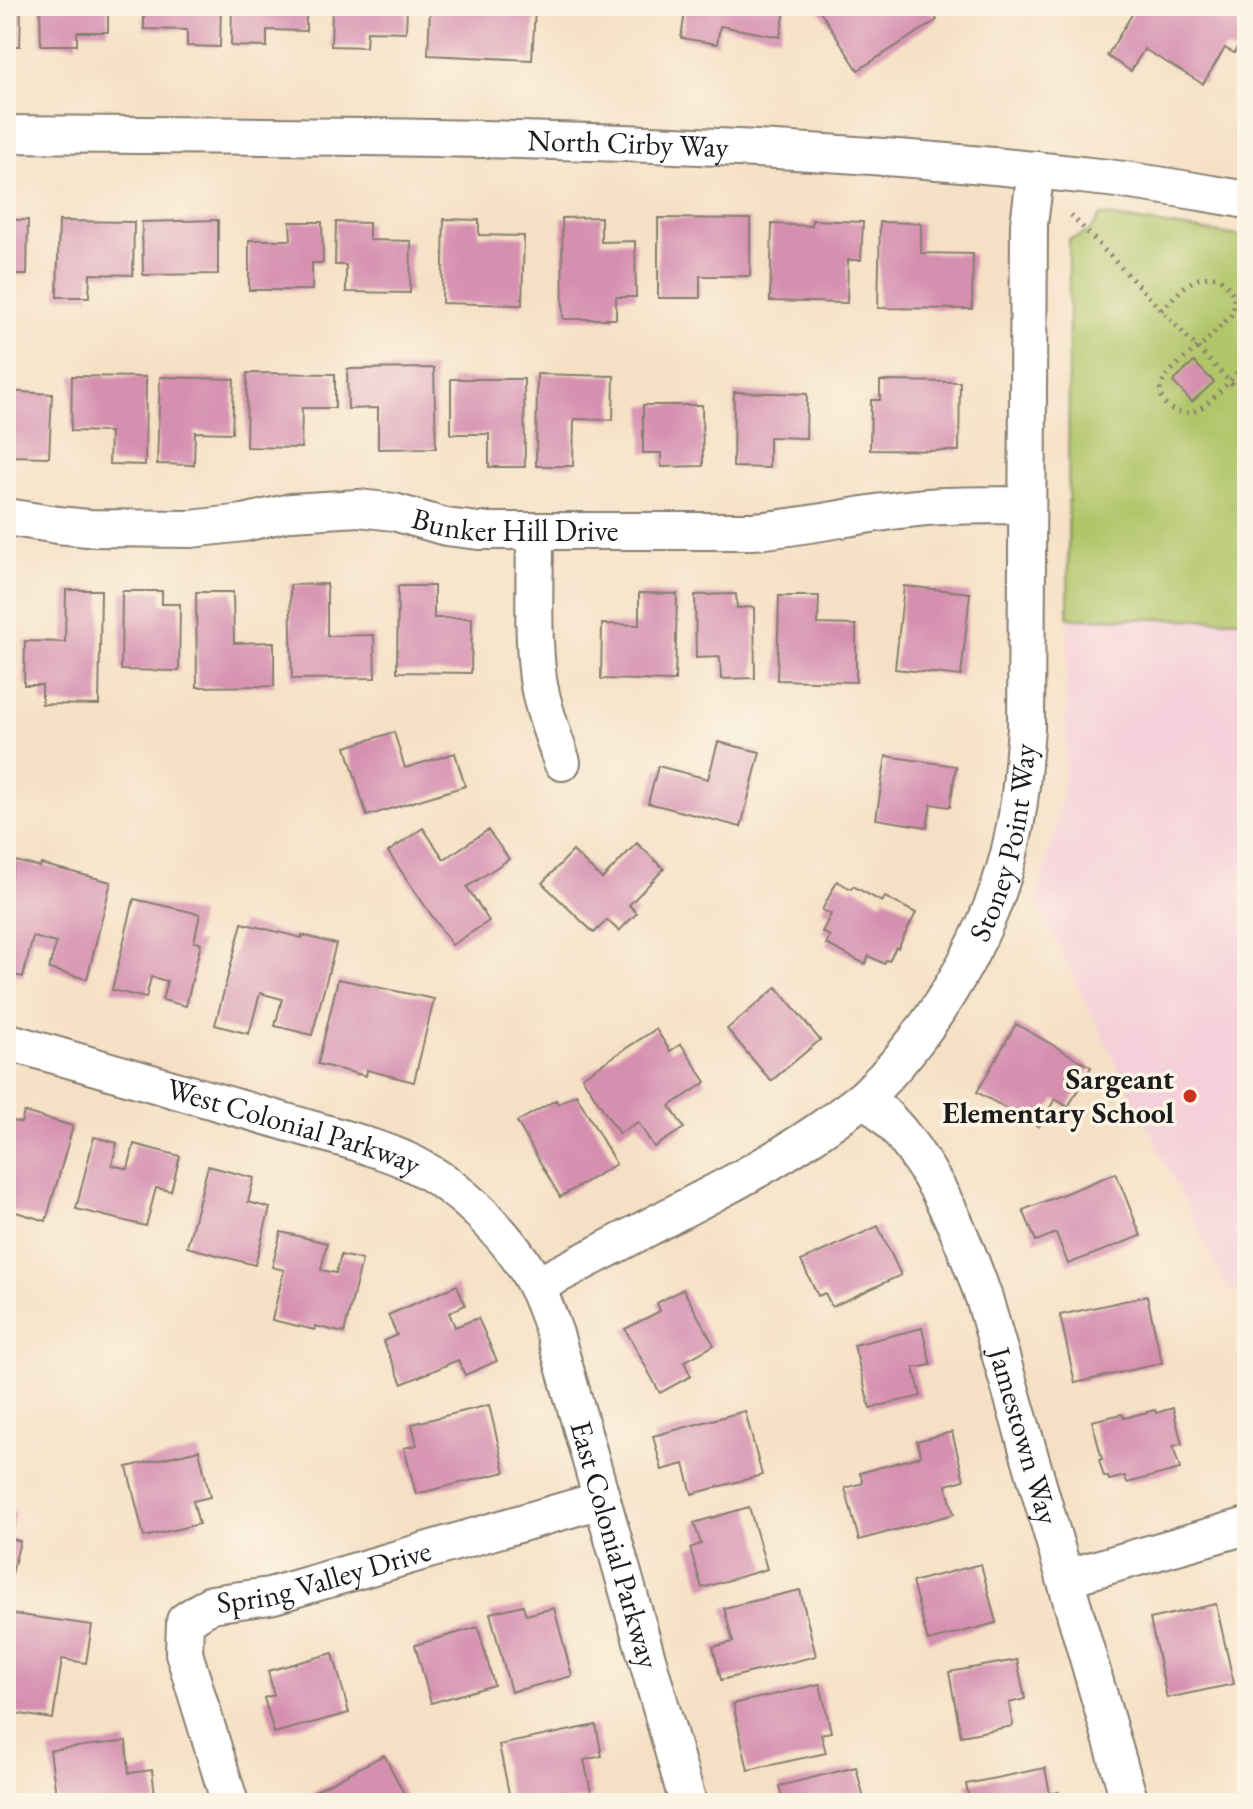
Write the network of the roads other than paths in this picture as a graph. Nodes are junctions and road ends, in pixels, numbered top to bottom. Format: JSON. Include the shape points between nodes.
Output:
{"nodes":[{"id":1,"x":6,"y":134,"type":"edge"},
{"id":2,"x":1036,"y":170,"type":"junction"},
{"id":3,"x":1247,"y":200,"type":"edge"},
{"id":4,"x":1027,"y":505,"type":"junction"},
{"id":5,"x":6,"y":517,"type":"edge"},
{"id":6,"x":535,"y":531,"type":"junction"},
{"id":7,"x":562,"y":762,"type":"dead end"},
{"id":8,"x":6,"y":1041,"type":"edge"},
{"id":9,"x":865,"y":1097,"type":"junction"},
{"id":10,"x":536,"y":1286,"type":"junction"},
{"id":11,"x":601,"y":1500,"type":"junction"},
{"id":12,"x":1247,"y":1526,"type":"edge"},
{"id":13,"x":1065,"y":1578,"type":"junction"},
{"id":14,"x":230,"y":1803,"type":"edge"},
{"id":15,"x":688,"y":1803,"type":"edge"},
{"id":16,"x":1130,"y":1803,"type":"edge"}],
"edges":[{"from":1,"to":2,"type":"street","name":"North Cirby Way","via":[[561,140]]},
{"from":2,"to":3,"type":"street","name":"North Cirby Way"},
{"from":2,"to":4,"type":"street","name":"Stoney Point Way","via":[[1029,224]]},
{"from":4,"to":6,"type":"street","name":"Bunker Hill Drive","via":[[921,507],[753,531]]},
{"from":4,"to":9,"type":"street","name":"Stoney Point Way","via":[[1026,728],[1010,851],[965,965],[904,1054]]},
{"from":5,"to":6,"type":"street","name":"Bunker Hill Drive","via":[[88,528],[191,529],[291,512],[359,508],[446,527]]},
{"from":6,"to":7,"type":"street","via":[[539,681]]},
{"from":8,"to":10,"type":"street","name":"West Colonial Parkway","via":[[406,1160],[444,1181],[477,1210],[511,1247]]},
{"from":9,"to":10,"type":"street","name":"Stoney Point Way","via":[[775,1160]]},
{"from":9,"to":13,"type":"street","name":"Jamestown Way","via":[[925,1166],[966,1246]]},
{"from":10,"to":11,"type":"street","name":"East Colonial Parkway","via":[[555,1334]]},
{"from":11,"to":14,"type":"street","name":"Spring Valley Drive","via":[[270,1596],[211,1604],[185,1621],[184,1653]]},
{"from":11,"to":15,"type":"street","name":"East Colonial Parkway"},
{"from":12,"to":13,"type":"street"},
{"from":13,"to":16,"type":"street","name":"Jamestown Way"}]}
